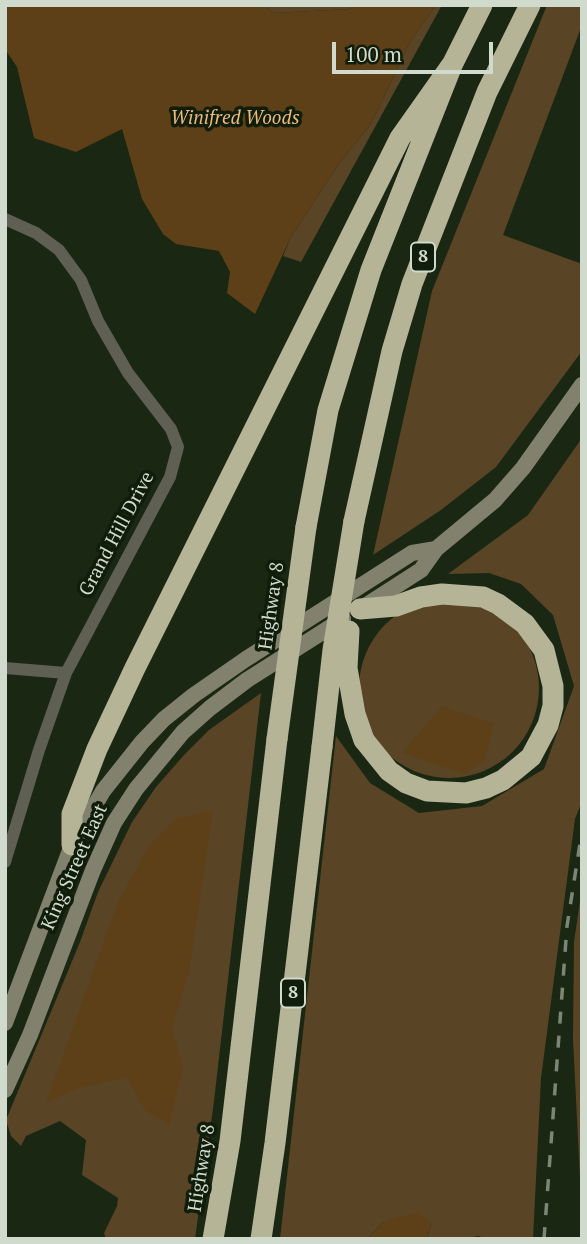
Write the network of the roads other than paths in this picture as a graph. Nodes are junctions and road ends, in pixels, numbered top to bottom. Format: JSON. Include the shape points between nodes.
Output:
{"nodes":[{"id":1,"x":482,"y":5,"type":"edge"},
{"id":2,"x":530,"y":5,"type":"edge"},
{"id":3,"x":453,"y":63,"type":"junction"},
{"id":4,"x":5,"y":219,"type":"edge"},
{"id":5,"x":582,"y":386,"type":"edge"},
{"id":6,"x":354,"y":521,"type":"junction"},
{"id":7,"x":436,"y":549,"type":"junction"},
{"id":8,"x":360,"y":609,"type":"junction"},
{"id":9,"x":5,"y":668,"type":"edge"},
{"id":10,"x":66,"y":673,"type":"junction"},
{"id":11,"x":72,"y":845,"type":"junction"},
{"id":12,"x":5,"y":862,"type":"edge"},
{"id":13,"x":5,"y":1023,"type":"edge"},
{"id":14,"x":5,"y":1090,"type":"edge"},
{"id":15,"x":213,"y":1239,"type":"edge"},
{"id":16,"x":261,"y":1239,"type":"edge"}],
"edges":[{"from":1,"to":3,"type":"highway","name":"Highway 8","number":"8"},
{"from":2,"to":6,"type":"highway","number":"8","via":[[487,92],[412,284]]},
{"from":3,"to":11,"type":"highway","via":[[400,138],[141,655],[72,814]]},
{"from":3,"to":15,"type":"highway","name":"Highway 8","number":"8","bridge":true,"via":[[371,270],[328,410],[306,527],[230,1141]]},
{"from":4,"to":10,"type":"street","name":"Grand Hill Drive","via":[[59,250],[81,280],[128,373],[171,429],[177,447],[170,477]]},
{"from":5,"to":7,"type":"main road","name":"King Street East","via":[[495,500]]},
{"from":6,"to":8,"type":"highway","bridge":true,"via":[[358,548],[347,668],[364,740],[388,772],[427,791],[466,793],[486,788],[519,769],[536,750],[553,706],[544,650],[525,624],[483,597],[442,594],[396,606]]},
{"from":6,"to":16,"type":"highway","number":"8","bridge":true,"via":[[333,650]]},
{"from":7,"to":8,"type":"main road","name":"King Street East","via":[[421,570]]},
{"from":7,"to":11,"type":"main road","name":"King Street East","via":[[412,553],[246,659],[164,719],[103,790]]},
{"from":8,"to":14,"type":"main road","name":"King Street East","via":[[210,708],[183,732],[135,789],[93,870]]},
{"from":9,"to":10,"type":"street"},
{"from":10,"to":12,"type":"street","name":"Grand Hill Drive"},
{"from":11,"to":13,"type":"main road","name":"King Street East"}]}
